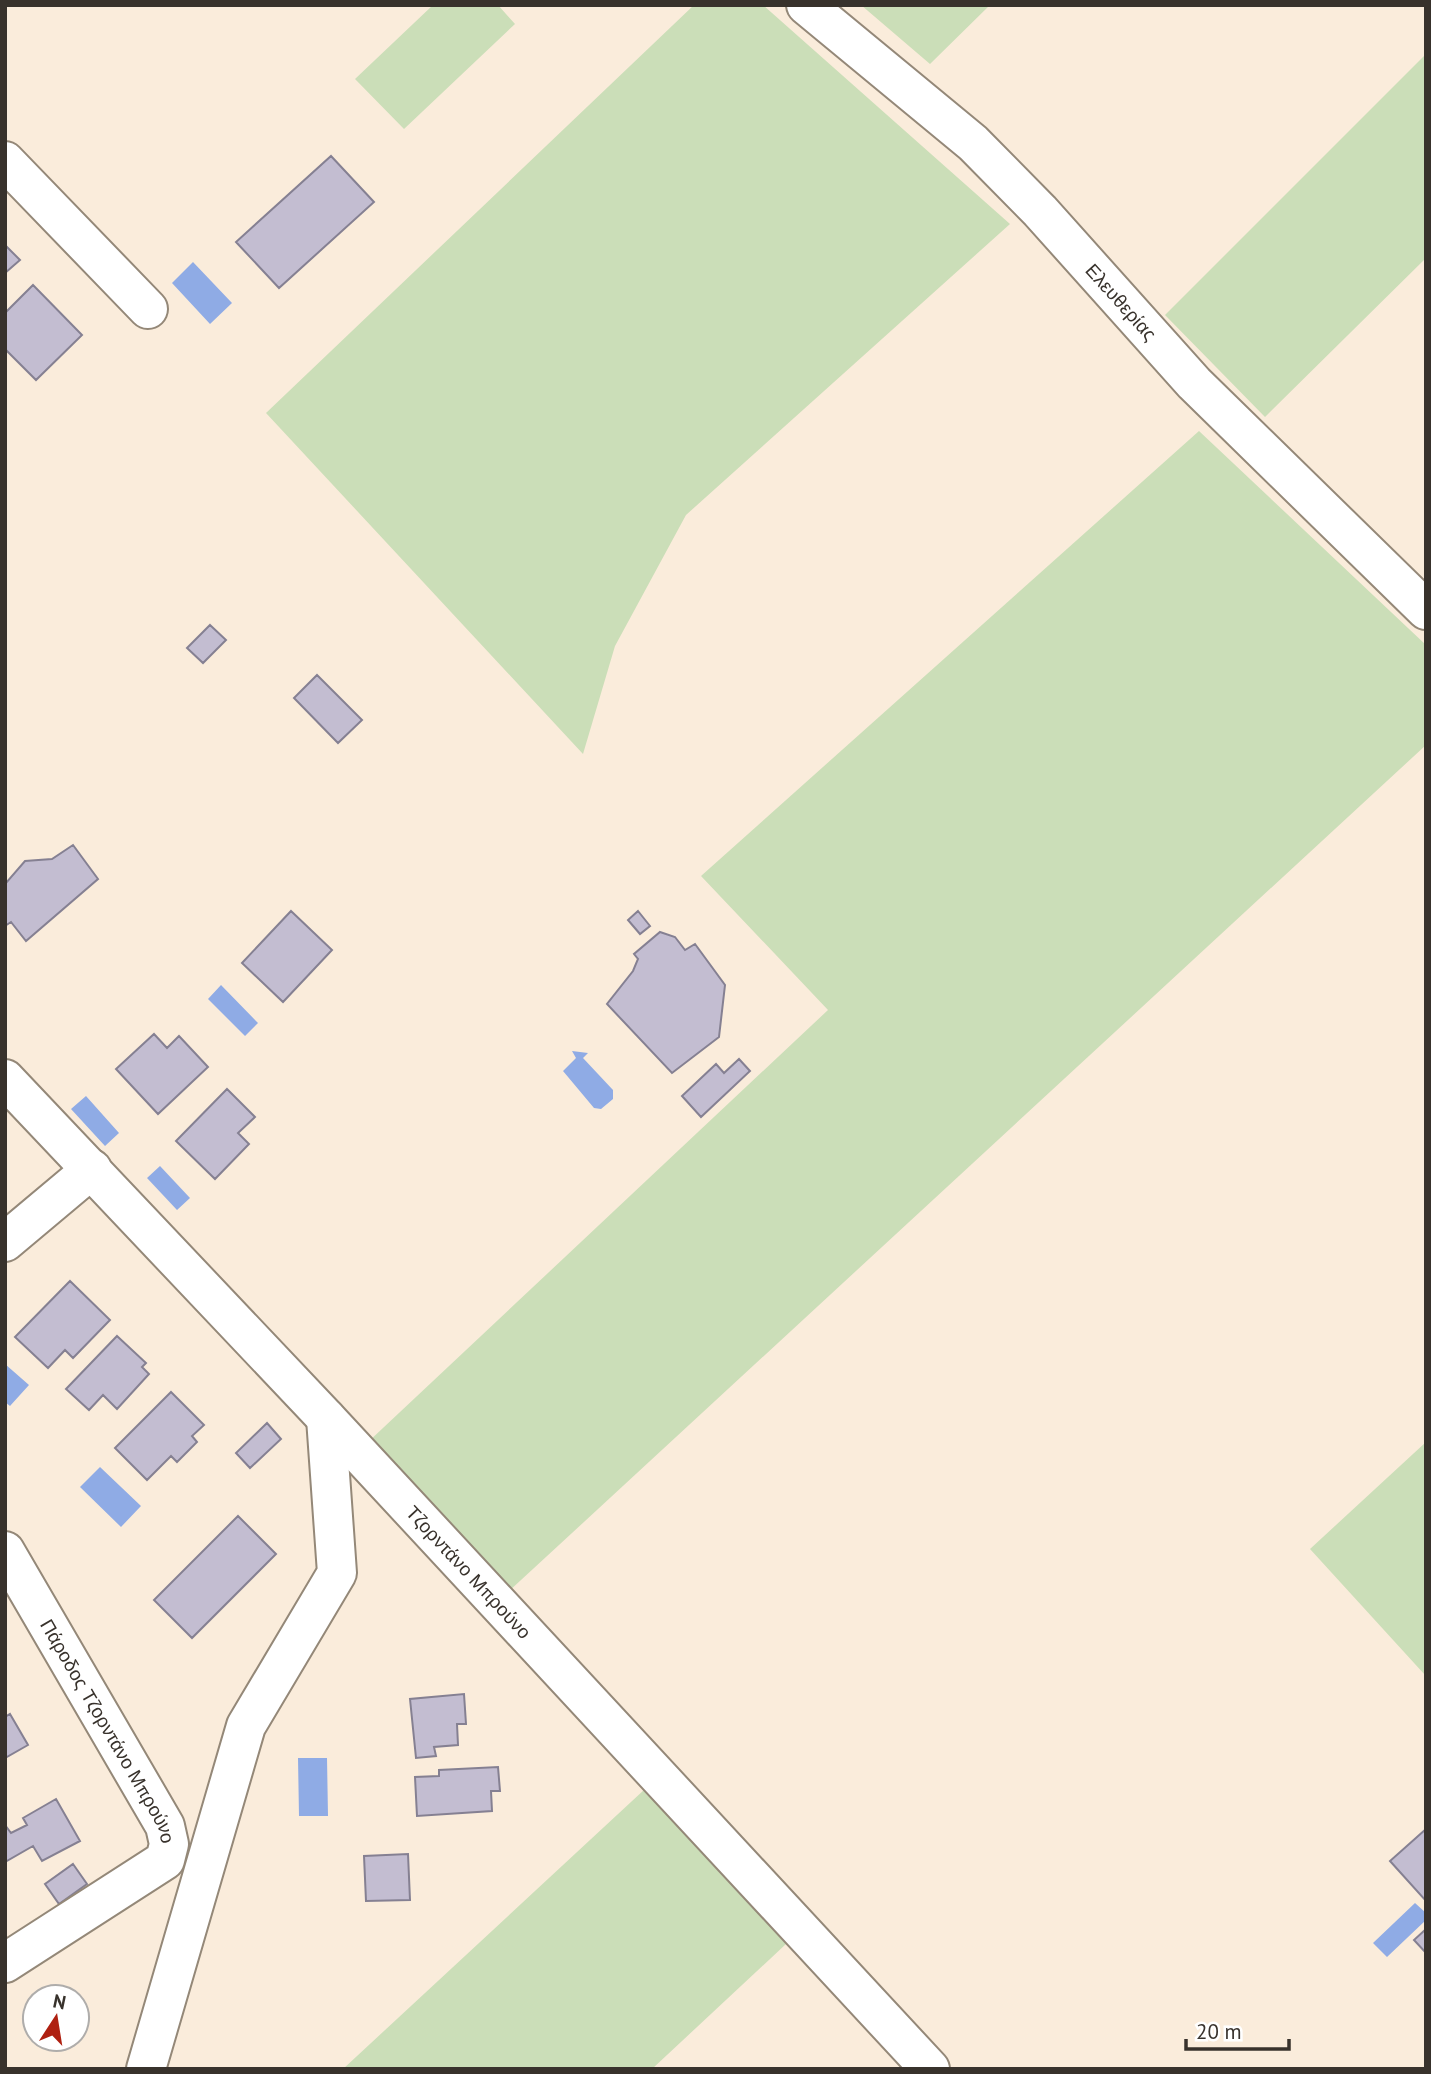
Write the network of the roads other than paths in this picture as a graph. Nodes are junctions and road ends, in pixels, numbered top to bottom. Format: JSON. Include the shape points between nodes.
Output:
{"nodes":[{"id":1,"x":806,"y":5,"type":"edge"},
{"id":2,"x":5,"y":161,"type":"edge"},
{"id":3,"x":148,"y":309,"type":"dead end"},
{"id":4,"x":1426,"y":610,"type":"edge"},
{"id":5,"x":5,"y":1079,"type":"edge"},
{"id":6,"x":92,"y":1169,"type":"junction"},
{"id":7,"x":5,"y":1242,"type":"edge"},
{"id":8,"x":326,"y":1418,"type":"junction"},
{"id":9,"x":5,"y":1551,"type":"edge"},
{"id":10,"x":5,"y":1963,"type":"edge"},
{"id":11,"x":146,"y":2069,"type":"edge"},
{"id":12,"x":930,"y":2069,"type":"edge"}],
"edges":[{"from":1,"to":4,"type":"street","name":"Ελευθερίας","via":[[973,143],[1194,383]]},
{"from":2,"to":3,"type":"street"},
{"from":5,"to":6,"type":"street","name":"Τζορντάνο Μπρούνο"},
{"from":6,"to":7,"type":"street"},
{"from":6,"to":8,"type":"street","name":"Τζορντάνο Μπρούνο"},
{"from":8,"to":11,"type":"street","via":[[337,1573],[246,1726]]},
{"from":8,"to":12,"type":"street","name":"Τζορντάνο Μπρούνο"},
{"from":9,"to":10,"type":"street","name":"Πάροδος Τζορντάνο Μπρούνο","via":[[165,1826],[169,1844],[165,1860]]}]}
